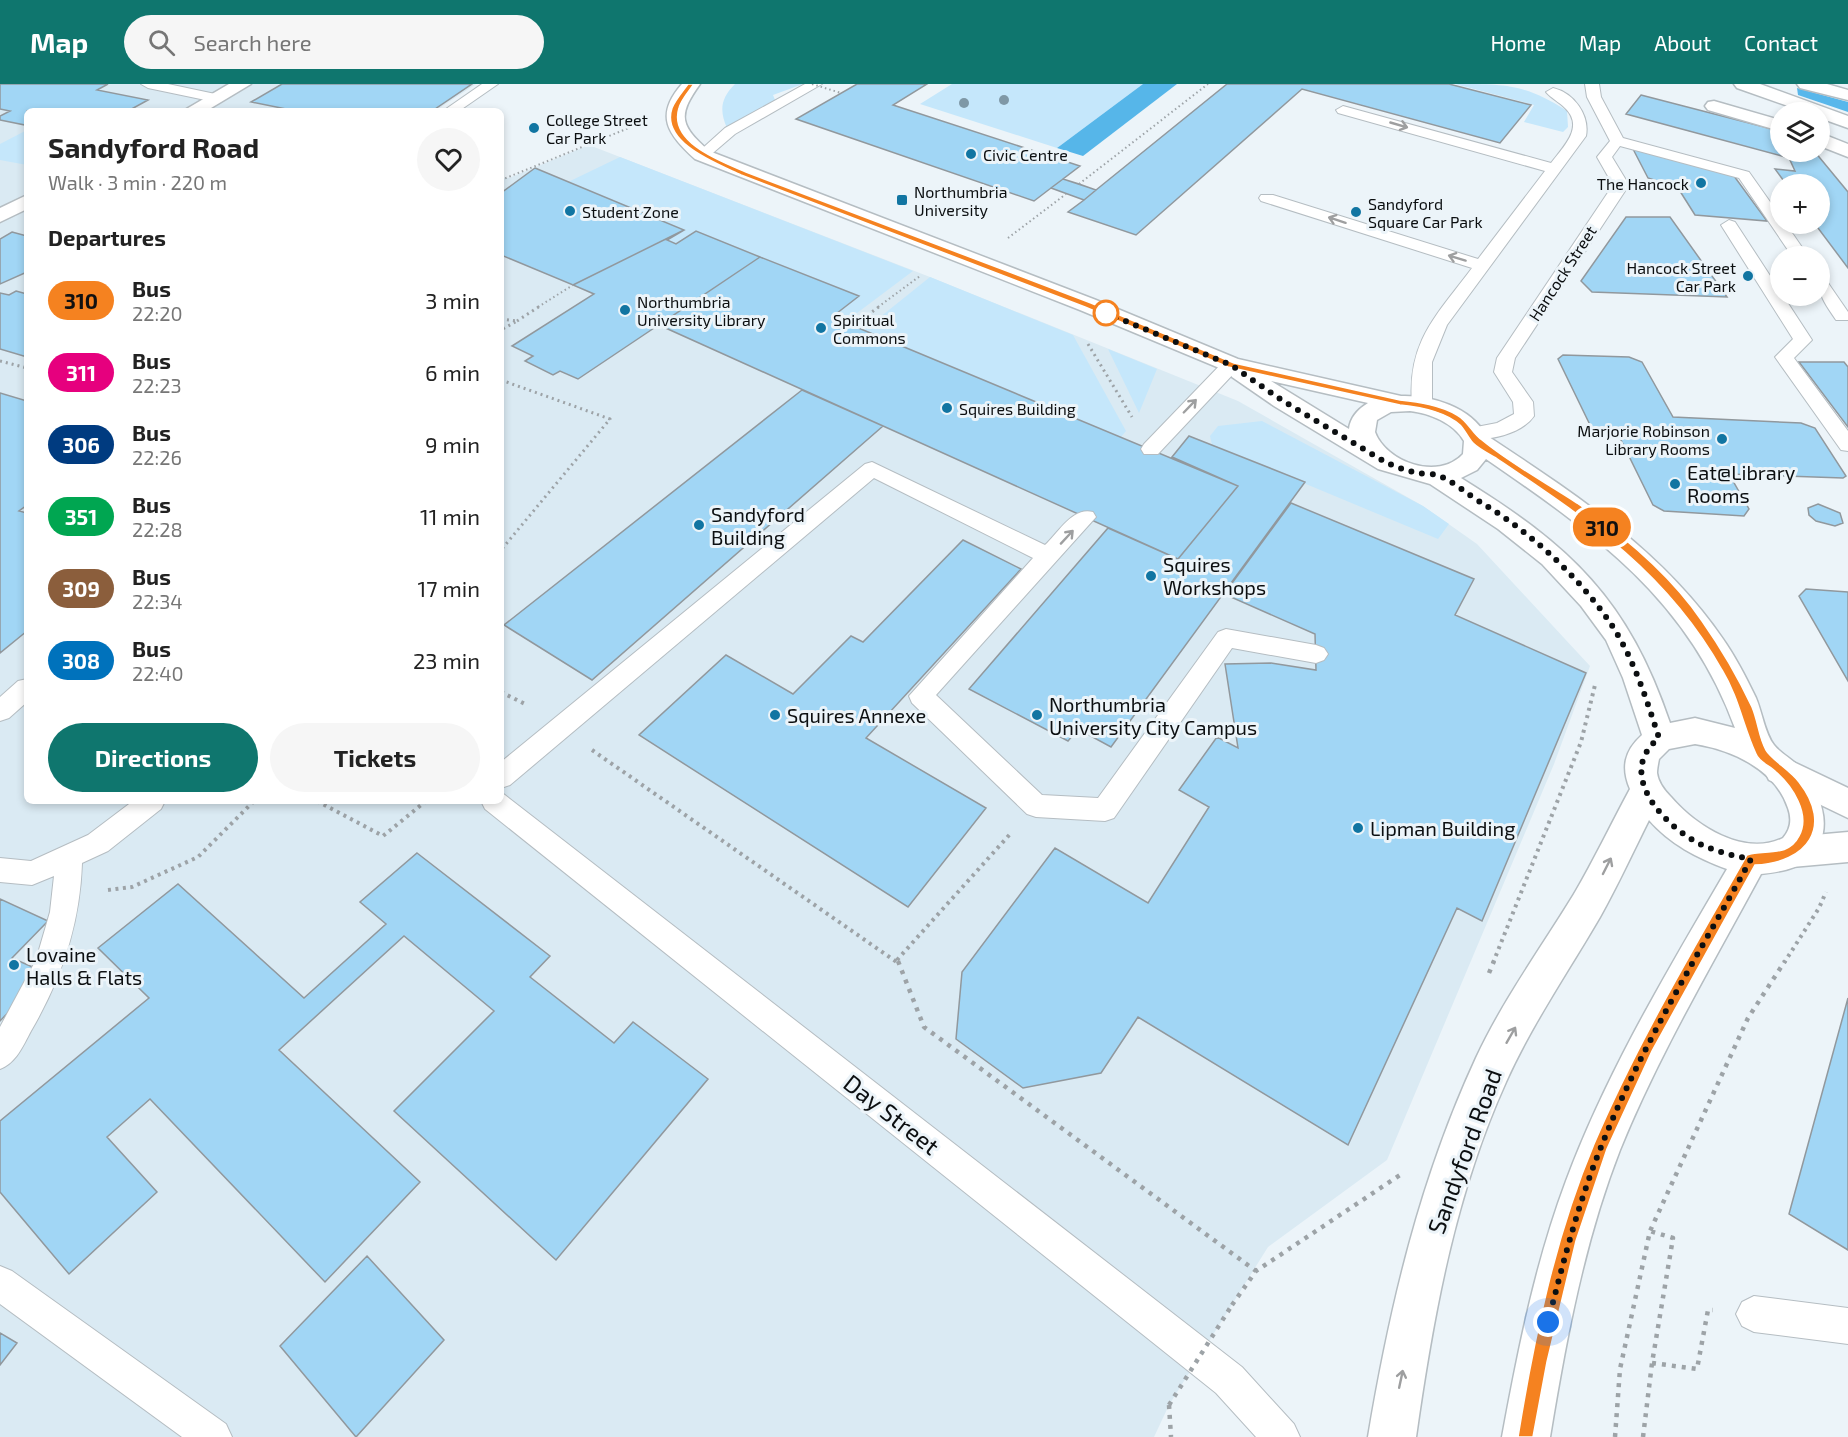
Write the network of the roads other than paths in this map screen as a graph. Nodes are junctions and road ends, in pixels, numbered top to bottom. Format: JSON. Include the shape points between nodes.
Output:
{"nodes":[{"id":1,"x":148,"y":84,"type":"edge"},
{"id":2,"x":242,"y":84,"type":"edge"},
{"id":3,"x":491,"y":84,"type":"edge"},
{"id":4,"x":691,"y":84,"type":"edge"},
{"id":5,"x":813,"y":84,"type":"edge"},
{"id":6,"x":1592,"y":84,"type":"edge"},
{"id":7,"x":1743,"y":84,"type":"edge"},
{"id":8,"x":1806,"y":84,"type":"edge"},
{"id":9,"x":1553,"y":92,"type":"dead end"},
{"id":10,"x":1848,"y":95,"type":"edge"},
{"id":11,"x":215,"y":98,"type":"junction"},
{"id":12,"x":1714,"y":106,"type":"dead end"},
{"id":13,"x":197,"y":108,"type":"edge"},
{"id":14,"x":455,"y":108,"type":"edge"},
{"id":15,"x":1343,"y":110,"type":"dead end"},
{"id":16,"x":1848,"y":122,"type":"edge"},
{"id":17,"x":1770,"y":123,"type":"edge"},
{"id":18,"x":1617,"y":141,"type":"junction"},
{"id":19,"x":1830,"y":143,"type":"edge"},
{"id":20,"x":1848,"y":151,"type":"edge"},
{"id":21,"x":702,"y":155,"type":"junction"},
{"id":22,"x":1555,"y":169,"type":"junction"},
{"id":23,"x":1267,"y":198,"type":"dead end"},
{"id":24,"x":24,"y":203,"type":"edge"},
{"id":25,"x":0,"y":216,"type":"edge"},
{"id":26,"x":1729,"y":225,"type":"dead end"},
{"id":27,"x":1793,"y":246,"type":"edge"},
{"id":28,"x":1482,"y":266,"type":"junction"},
{"id":29,"x":1757,"y":268,"type":"junction"},
{"id":30,"x":1770,"y":269,"type":"edge"},
{"id":31,"x":1830,"y":299,"type":"edge"},
{"id":32,"x":1842,"y":316,"type":"dead end"},
{"id":33,"x":1231,"y":365,"type":"junction"},
{"id":34,"x":1411,"y":404,"type":"junction"},
{"id":35,"x":1475,"y":437,"type":"junction"},
{"id":36,"x":1848,"y":445,"type":"edge"},
{"id":37,"x":1151,"y":449,"type":"road end"},
{"id":38,"x":1375,"y":454,"type":"junction"},
{"id":39,"x":1436,"y":475,"type":"junction"},
{"id":40,"x":1085,"y":517,"type":"dead end"},
{"id":41,"x":1048,"y":556,"type":"junction"},
{"id":42,"x":1316,"y":654,"type":"dead end"},
{"id":43,"x":24,"y":691,"type":"edge"},
{"id":44,"x":0,"y":711,"type":"edge"},
{"id":45,"x":1659,"y":738,"type":"junction"},
{"id":46,"x":1772,"y":762,"type":"junction"},
{"id":47,"x":504,"y":775,"type":"edge"},
{"id":48,"x":1646,"y":792,"type":"junction"},
{"id":49,"x":148,"y":804,"type":"edge"},
{"id":50,"x":498,"y":804,"type":"edge"},
{"id":51,"x":1848,"y":804,"type":"edge"},
{"id":52,"x":1847,"y":847,"type":"edge"},
{"id":53,"x":1792,"y":852,"type":"junction"},
{"id":54,"x":69,"y":856,"type":"junction"},
{"id":55,"x":1751,"y":859,"type":"junction"},
{"id":56,"x":0,"y":870,"type":"edge"},
{"id":57,"x":0,"y":1054,"type":"edge"},
{"id":58,"x":0,"y":1283,"type":"edge"},
{"id":59,"x":1754,"y":1314,"type":"road end"},
{"id":60,"x":1848,"y":1326,"type":"edge"},
{"id":61,"x":213,"y":1437,"type":"edge"},
{"id":62,"x":1281,"y":1437,"type":"edge"},
{"id":63,"x":1392,"y":1437,"type":"edge"},
{"id":64,"x":1526,"y":1437,"type":"edge"}],
"edges":[{"from":1,"to":11,"type":"lane"},
{"from":2,"to":11,"type":"main road"},
{"from":3,"to":14,"type":"lane"},
{"from":4,"to":21,"type":"main road","via":[[675,109],[675,124],[680,136]]},
{"from":5,"to":21,"type":"lane","via":[[730,132]]},
{"from":6,"to":18,"type":"lane","via":[[1594,97]]},
{"from":7,"to":16,"type":"main road"},
{"from":8,"to":10,"type":"main road"},
{"from":9,"to":22,"type":"lane","via":[[1572,106],[1581,128]]},
{"from":11,"to":13,"type":"main road"},
{"from":12,"to":17,"type":"main road"},
{"from":15,"to":22,"type":"lane","one_way":true},
{"from":18,"to":27,"type":"lane","via":[[1744,175]]},
{"from":18,"to":35,"type":"lane","name":"Hancock Street","via":[[1604,157],[1621,185],[1503,365],[1508,382],[1523,402],[1524,416],[1502,429]]},
{"from":19,"to":20,"type":"main road"},
{"from":21,"to":33,"type":"main road","via":[[1088,305]]},
{"from":22,"to":28,"type":"lane"},
{"from":28,"to":23,"type":"lane","one_way":true},
{"from":24,"to":25,"type":"main road"},
{"from":26,"to":29,"type":"lane"},
{"from":28,"to":34,"type":"lane","via":[[1425,347]]},
{"from":29,"to":30,"type":"lane"},
{"from":29,"to":36,"type":"lane","via":[[1803,340],[1784,357]]},
{"from":31,"to":32,"type":"lane"},
{"from":33,"to":34,"type":"main road"},
{"from":37,"to":33,"type":"lane","one_way":true},
{"from":33,"to":38,"type":"main road","via":[[1283,401]]},
{"from":34,"to":35,"type":"main road","via":[[1452,416]]},
{"from":34,"to":38,"type":"main road","via":[[1376,408],[1367,415],[1361,424],[1361,434]]},
{"from":35,"to":39,"type":"main road","via":[[1475,459],[1453,473]]},
{"from":35,"to":46,"type":"main road","via":[[1627,546],[1665,583],[1697,622],[1727,669]]},
{"from":38,"to":39,"type":"main road","via":[[1403,470]]},
{"from":39,"to":45,"type":"main road","via":[[1527,536],[1587,594],[1610,622],[1628,657]]},
{"from":41,"to":40,"type":"lane","one_way":true},
{"from":41,"to":42,"type":"lane","via":[[921,696],[1036,806],[1105,810],[1226,638]]},
{"from":41,"to":47,"type":"lane","via":[[872,469]]},
{"from":43,"to":44,"type":"lane"},
{"from":45,"to":46,"type":"main road","via":[[1675,732],[1716,734],[1739,742]]},
{"from":45,"to":48,"type":"main road","via":[[1647,747],[1641,760]]},
{"from":46,"to":51,"type":"main road"},
{"from":46,"to":53,"type":"main road","via":[[1796,787],[1807,806],[1809,825],[1804,840]]},
{"from":48,"to":55,"type":"main road","via":[[1659,811],[1692,839],[1726,854]]},
{"from":63,"to":48,"type":"main road","name":"Sandyford Road","one_way":true,"via":[[1428,1254],[1456,1160],[1487,1079]]},
{"from":49,"to":54,"type":"lane","via":[[98,843]]},
{"from":50,"to":62,"type":"lane","name":"Day Street","via":[[1229,1380]]},
{"from":52,"to":53,"type":"main road"},
{"from":53,"to":55,"type":"main road","via":[[1774,859]]},
{"from":54,"to":56,"type":"lane","via":[[32,873]]},
{"from":54,"to":57,"type":"lane","via":[[68,896],[52,961]]},
{"from":55,"to":64,"type":"main road","via":[[1647,1046],[1600,1147],[1565,1252],[1538,1362]]},
{"from":58,"to":61,"type":"lane"},
{"from":59,"to":60,"type":"lane"}]}
